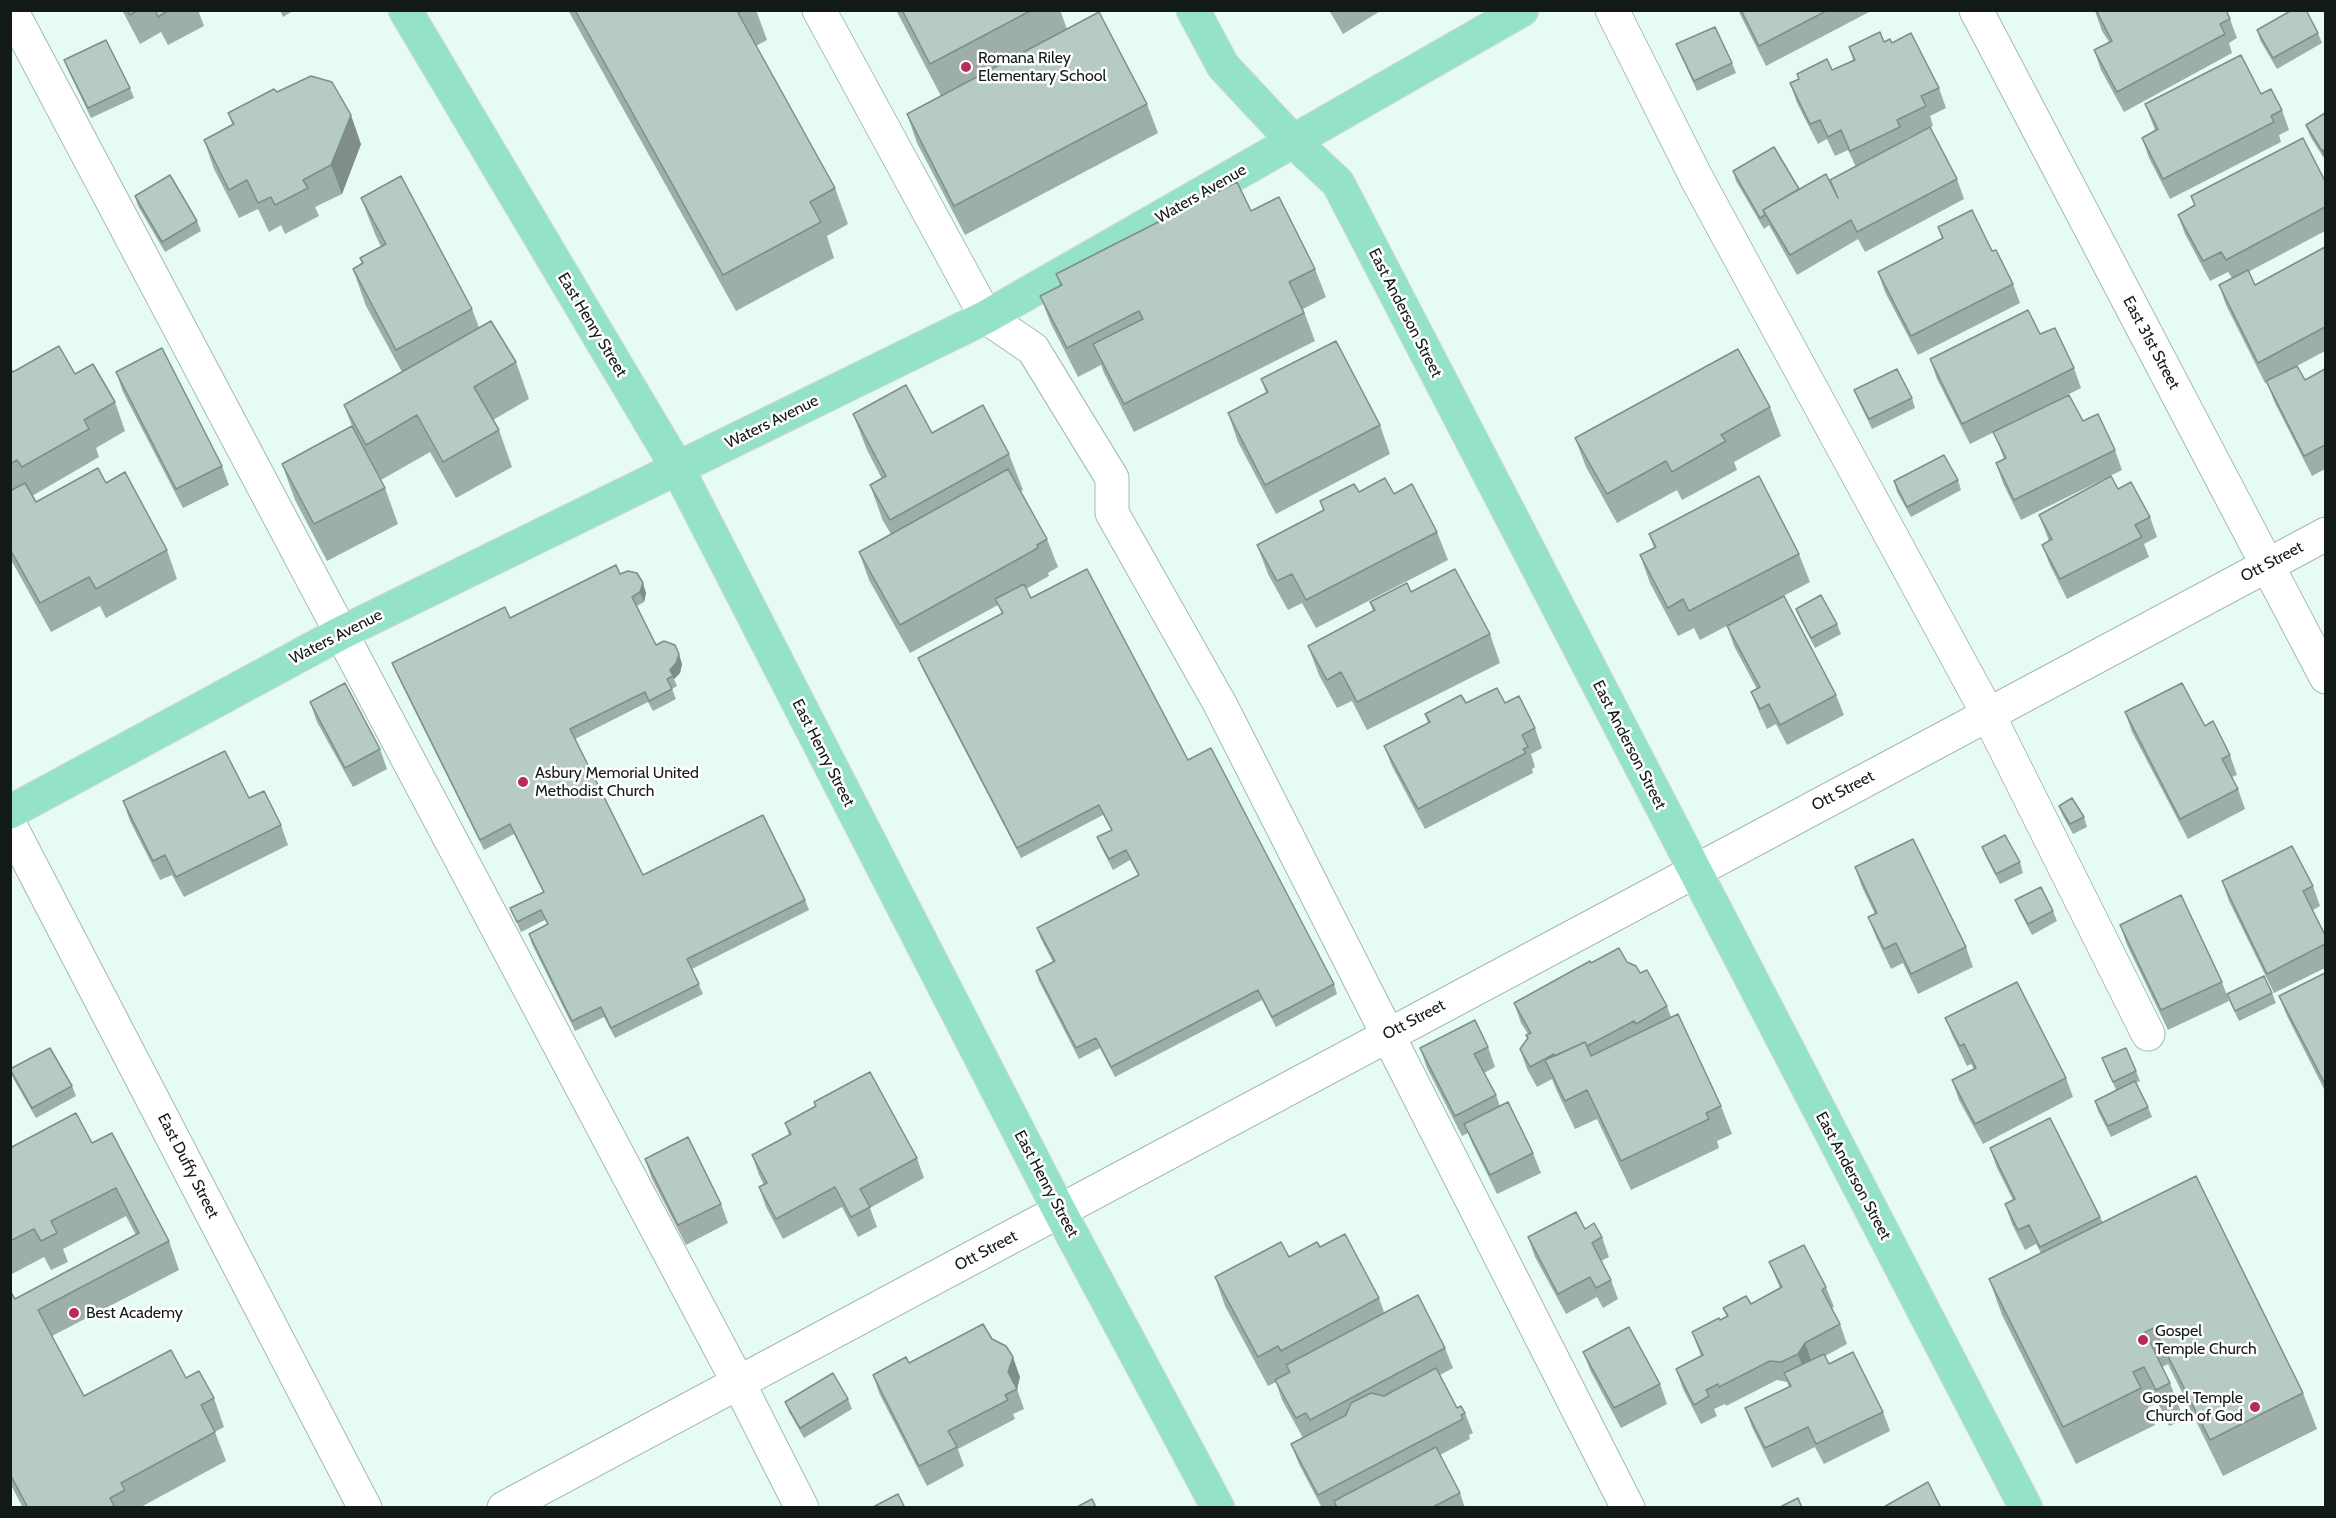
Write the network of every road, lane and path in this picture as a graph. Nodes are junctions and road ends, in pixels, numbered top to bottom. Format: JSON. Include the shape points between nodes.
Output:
{"nodes":[{"id":1,"x":11,"y":10,"type":"edge"},
{"id":2,"x":405,"y":10,"type":"edge"},
{"id":3,"x":819,"y":10,"type":"edge"},
{"id":4,"x":1193,"y":10,"type":"edge"},
{"id":5,"x":1522,"y":10,"type":"edge"},
{"id":6,"x":1612,"y":10,"type":"edge"},
{"id":7,"x":1976,"y":10,"type":"edge"},
{"id":8,"x":1293,"y":141,"type":"junction"},
{"id":9,"x":986,"y":317,"type":"junction"},
{"id":10,"x":678,"y":469,"type":"junction"},
{"id":11,"x":2325,"y":534,"type":"edge"},
{"id":12,"x":2268,"y":564,"type":"junction"},
{"id":13,"x":341,"y":633,"type":"junction"},
{"id":14,"x":2325,"y":676,"type":"edge"},
{"id":15,"x":1988,"y":714,"type":"junction"},
{"id":16,"x":10,"y":812,"type":"edge"},
{"id":17,"x":10,"y":825,"type":"edge"},
{"id":18,"x":1693,"y":870,"type":"junction"},
{"id":19,"x":2148,"y":1034,"type":"dead end"},
{"id":20,"x":1387,"y":1035,"type":"junction"},
{"id":21,"x":1060,"y":1212,"type":"junction"},
{"id":22,"x":738,"y":1382,"type":"junction"},
{"id":23,"x":364,"y":1508,"type":"edge"},
{"id":24,"x":504,"y":1508,"type":"edge"},
{"id":25,"x":802,"y":1508,"type":"edge"},
{"id":26,"x":1218,"y":1508,"type":"edge"},
{"id":27,"x":1628,"y":1508,"type":"edge"},
{"id":28,"x":2026,"y":1508,"type":"edge"}],
"edges":[{"from":1,"to":13,"type":"street"},
{"from":2,"to":10,"type":"main road","name":"East Henry Street"},
{"from":3,"to":9,"type":"street"},
{"from":4,"to":8,"type":"main road","name":"East Anderson Street","via":[[1223,66]]},
{"from":5,"to":8,"type":"main road","name":"Waters Avenue"},
{"from":6,"to":15,"type":"street","via":[[1697,179]]},
{"from":7,"to":12,"type":"street","name":"East 31st Street"},
{"from":8,"to":9,"type":"main road","name":"Waters Avenue"},
{"from":8,"to":18,"type":"main road","name":"East Anderson Street","via":[[1338,183]]},
{"from":9,"to":10,"type":"main road","name":"Waters Avenue"},
{"from":9,"to":20,"type":"street","via":[[1033,349],[1112,478],[1112,513],[1220,704]]},
{"from":10,"to":13,"type":"main road","name":"Waters Avenue"},
{"from":10,"to":21,"type":"main road","name":"East Henry Street"},
{"from":11,"to":12,"type":"street","name":"Ott Street"},
{"from":12,"to":14,"type":"street","name":"East 31st Street"},
{"from":12,"to":15,"type":"street","name":"Ott Street"},
{"from":13,"to":16,"type":"main road","name":"Waters Avenue"},
{"from":13,"to":22,"type":"street"},
{"from":15,"to":18,"type":"street","name":"Ott Street"},
{"from":15,"to":19,"type":"street"},
{"from":17,"to":23,"type":"street","name":"East Duffy Street"},
{"from":18,"to":20,"type":"street","name":"Ott Street"},
{"from":18,"to":28,"type":"main road","name":"East Anderson Street"},
{"from":20,"to":21,"type":"street","name":"Ott Street"},
{"from":20,"to":27,"type":"street"},
{"from":21,"to":22,"type":"street","name":"Ott Street"},
{"from":21,"to":26,"type":"main road","name":"East Henry Street"},
{"from":22,"to":24,"type":"street","name":"Ott Street"},
{"from":22,"to":25,"type":"street"}]}
